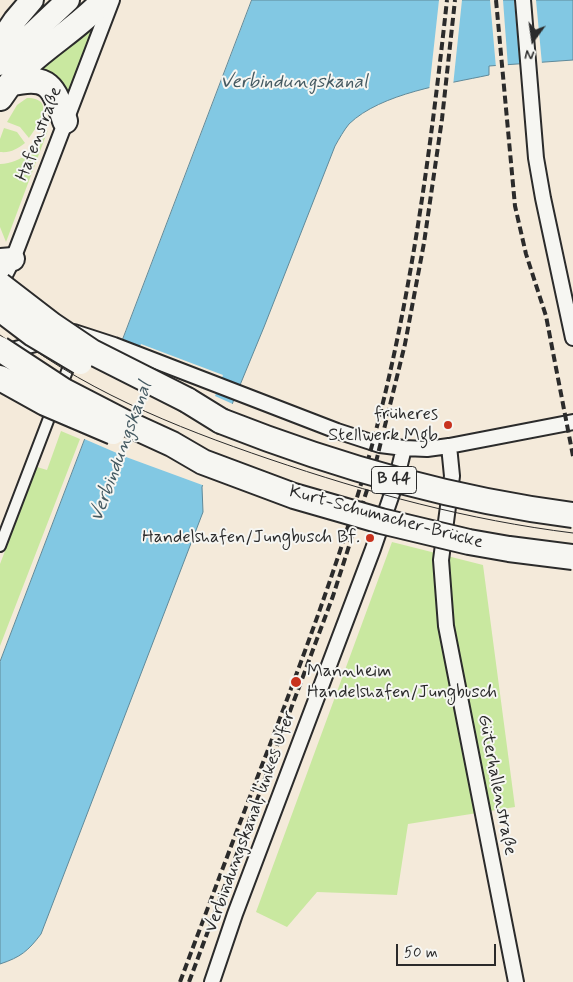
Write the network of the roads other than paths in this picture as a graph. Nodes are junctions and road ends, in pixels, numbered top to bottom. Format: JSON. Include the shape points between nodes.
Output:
{"nodes":[{"id":1,"x":32,"y":0,"type":"edge"},
{"id":2,"x":68,"y":0,"type":"edge"},
{"id":3,"x":104,"y":0,"type":"edge"},
{"id":4,"x":112,"y":0,"type":"edge"},
{"id":5,"x":523,"y":0,"type":"edge"},
{"id":6,"x":0,"y":42,"type":"edge"},
{"id":7,"x":3,"y":82,"type":"edge"},
{"id":8,"x":65,"y":121,"type":"junction"},
{"id":9,"x":2,"y":281,"type":"edge"},
{"id":10,"x":24,"y":311,"type":"junction"},
{"id":11,"x":0,"y":322,"type":"edge"},
{"id":12,"x":80,"y":334,"type":"junction"},
{"id":13,"x":573,"y":338,"type":"edge"},
{"id":14,"x":0,"y":350,"type":"edge"},
{"id":15,"x":0,"y":378,"type":"edge"},
{"id":16,"x":221,"y":421,"type":"junction"},
{"id":17,"x":573,"y":422,"type":"edge"},
{"id":18,"x":449,"y":446,"type":"junction"},
{"id":19,"x":404,"y":448,"type":"junction"},
{"id":20,"x":203,"y":462,"type":"junction"},
{"id":21,"x":573,"y":515,"type":"edge"},
{"id":22,"x":0,"y":546,"type":"edge"},
{"id":23,"x":573,"y":557,"type":"edge"},
{"id":24,"x":212,"y":982,"type":"edge"},
{"id":25,"x":516,"y":982,"type":"edge"}],
"edges":[{"from":1,"to":6,"type":"main road"},
{"from":2,"to":7,"type":"main road"},
{"from":3,"to":7,"type":"highway","via":[[80,24]]},
{"from":4,"to":8,"type":"street","name":"Hafenstraße"},
{"from":5,"to":13,"type":"street","via":[[536,158]]},
{"from":7,"to":8,"type":"highway","via":[[32,80],[46,84],[58,98]]},
{"from":8,"to":9,"type":"street","name":"Hafenstraße"},
{"from":9,"to":10,"type":"highway","bridge":true},
{"from":9,"to":16,"type":"highway","number":"B 44","bridge":true,"via":[[33,334],[126,386],[183,411]]},
{"from":10,"to":11,"type":"street"},
{"from":10,"to":12,"type":"street"},
{"from":10,"to":16,"type":"highway","bridge":true,"via":[[92,352]]},
{"from":12,"to":14,"type":"street","via":[[16,350]]},
{"from":12,"to":19,"type":"street","via":[[353,437]]},
{"from":12,"to":22,"type":"street"},
{"from":14,"to":20,"type":"highway","bridge":true,"via":[[64,391]]},
{"from":15,"to":20,"type":"highway","number":"B 44","bridge":true,"via":[[99,427]]},
{"from":16,"to":21,"type":"highway","number":"B 44","bridge":true,"via":[[337,463],[402,482],[468,498]]},
{"from":17,"to":18,"type":"street"},
{"from":18,"to":19,"type":"street"},
{"from":18,"to":25,"type":"street","name":"Güterhallenstraße","via":[[452,476],[441,560],[446,626]]},
{"from":19,"to":24,"type":"street","name":"Verbindungskanal, linkes Ufer","via":[[373,549]]},
{"from":20,"to":23,"type":"highway","name":"Kurt-Schumacher-Brücke","number":"B 44","bridge":true,"via":[[294,496],[381,521],[469,542]]}]}
